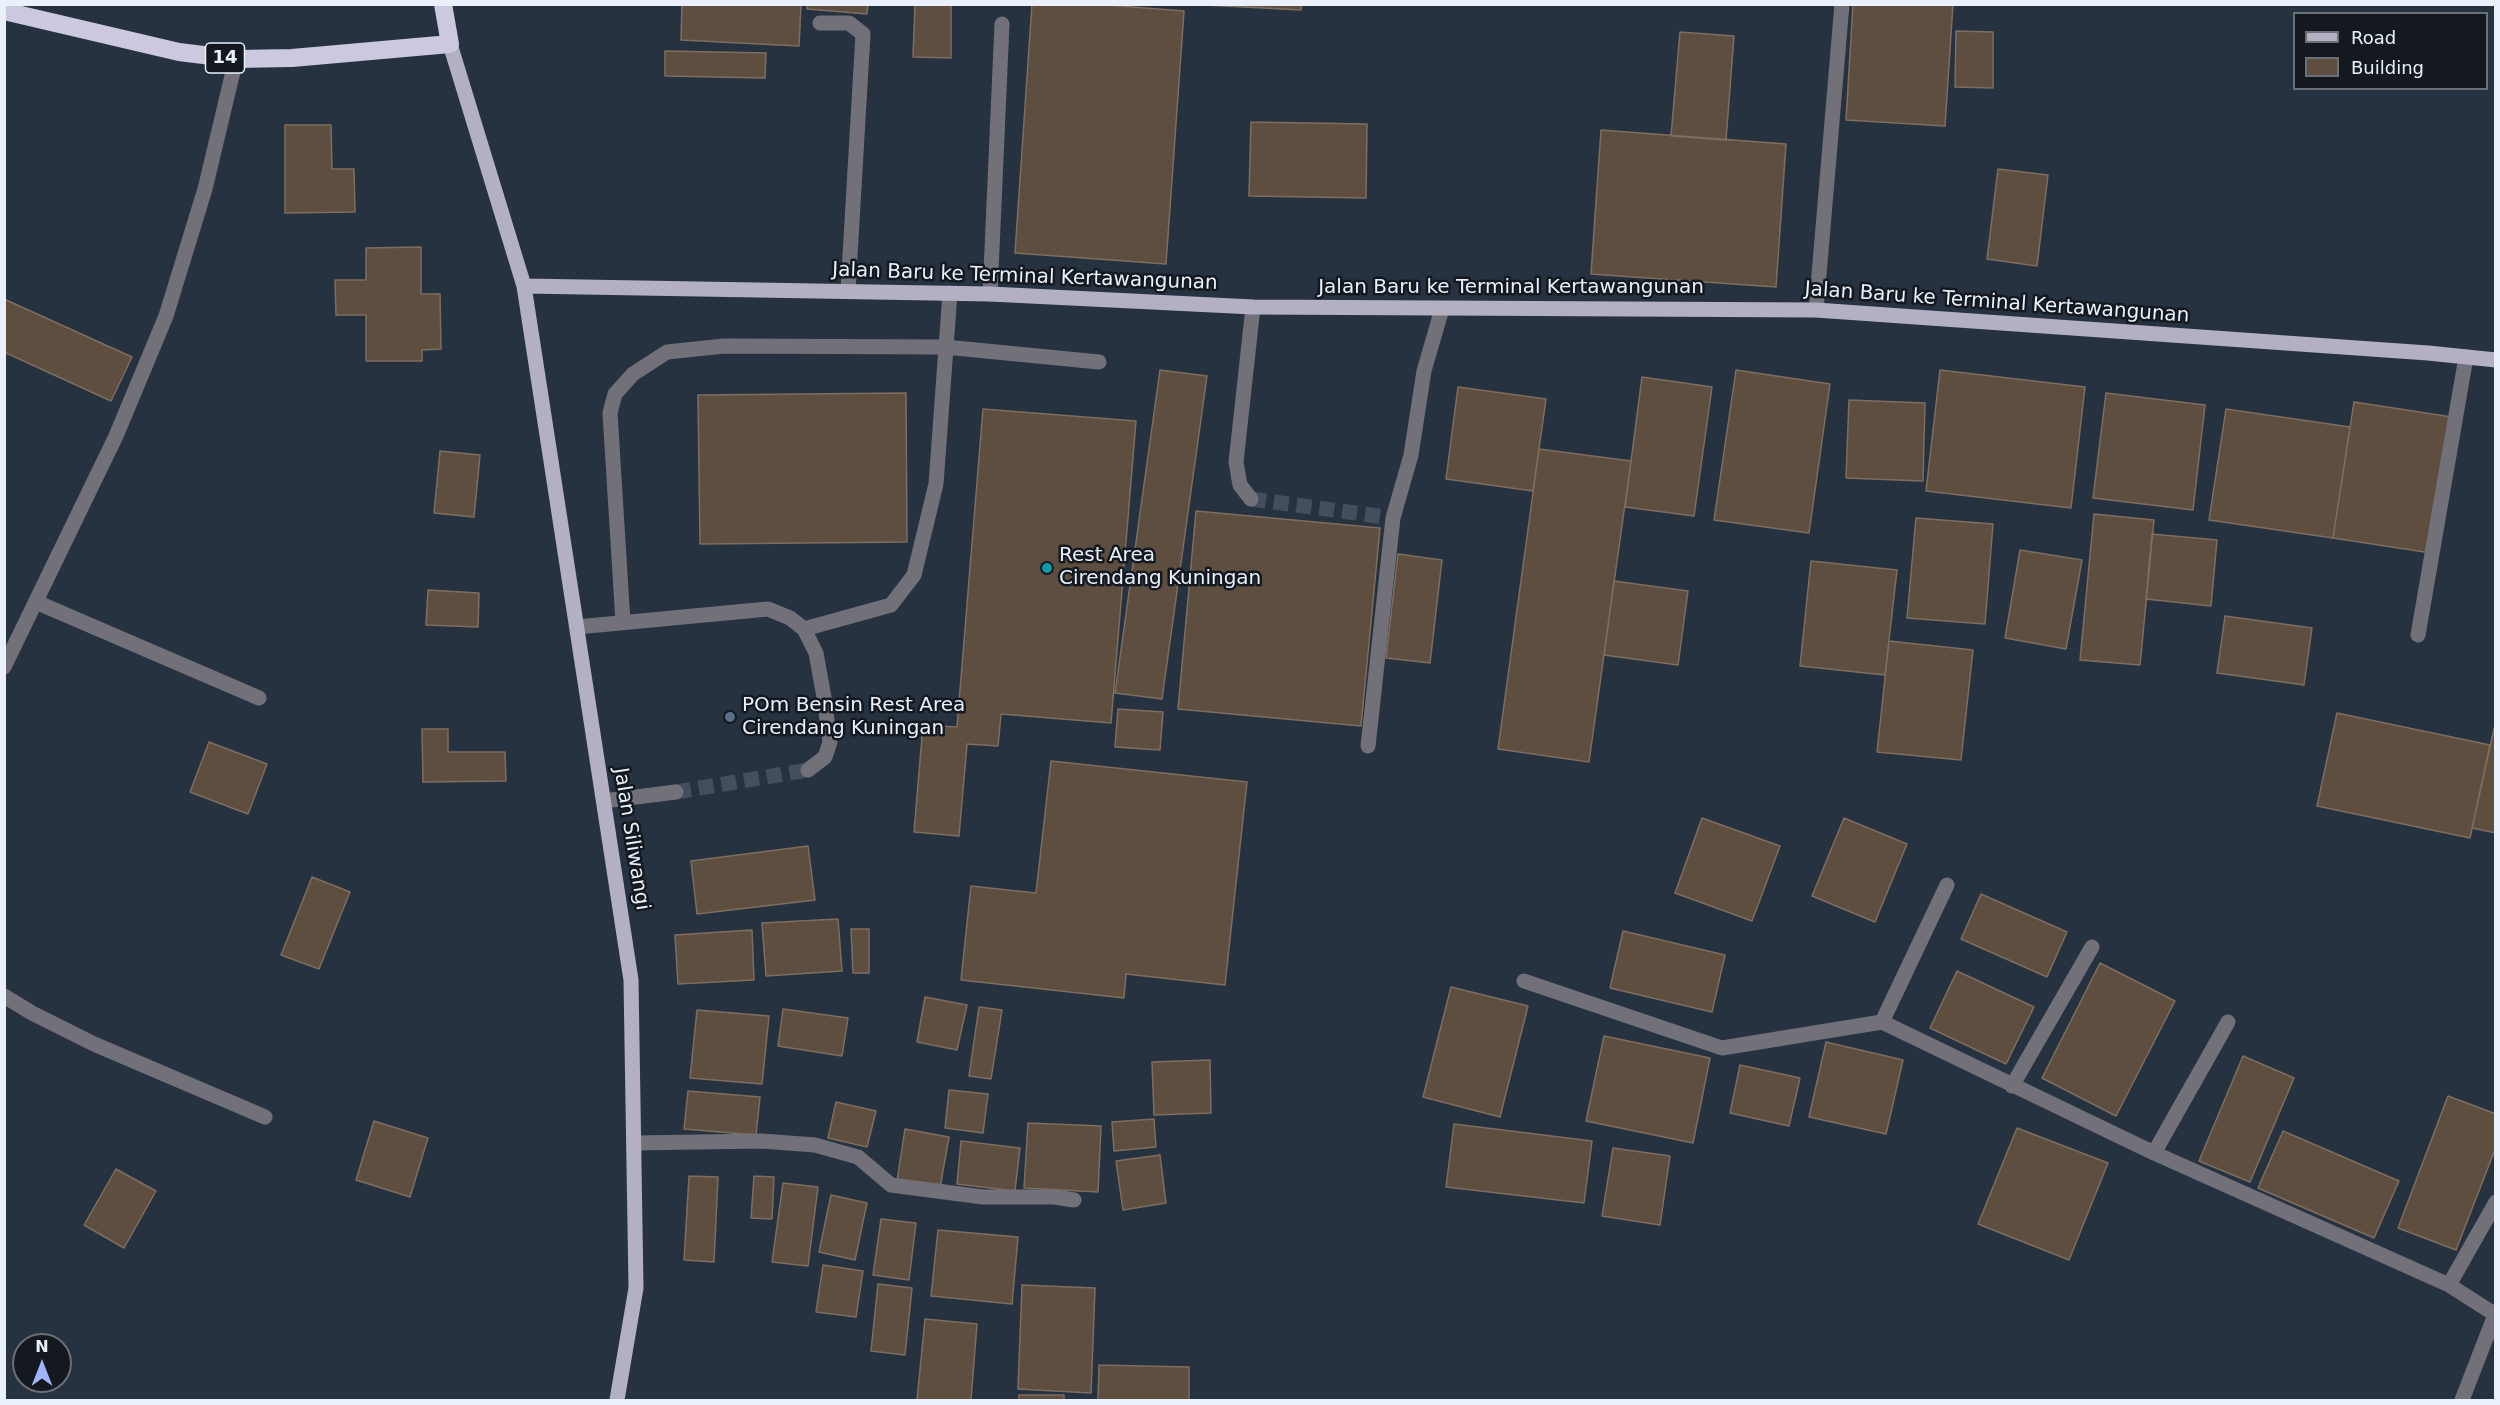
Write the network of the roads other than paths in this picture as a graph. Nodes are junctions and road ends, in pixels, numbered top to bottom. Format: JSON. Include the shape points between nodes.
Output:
{"nodes":[{"id":1,"x":443,"y":4,"type":"edge"},
{"id":2,"x":1842,"y":4,"type":"edge"},
{"id":3,"x":4,"y":11,"type":"edge"},
{"id":4,"x":820,"y":23,"type":"dead end"},
{"id":5,"x":1002,"y":24,"type":"dead end"},
{"id":6,"x":450,"y":44,"type":"junction"},
{"id":7,"x":236,"y":59,"type":"junction"},
{"id":8,"x":524,"y":286,"type":"junction"},
{"id":9,"x":848,"y":290,"type":"junction"},
{"id":10,"x":950,"y":293,"type":"junction"},
{"id":11,"x":990,"y":294,"type":"junction"},
{"id":12,"x":1253,"y":307,"type":"junction"},
{"id":13,"x":1442,"y":309,"type":"junction"},
{"id":14,"x":1816,"y":310,"type":"junction"},
{"id":15,"x":945,"y":347,"type":"junction"},
{"id":16,"x":2466,"y":357,"type":"junction"},
{"id":17,"x":2496,"y":360,"type":"edge"},
{"id":18,"x":1099,"y":362,"type":"dead end"},
{"id":19,"x":1251,"y":500,"type":"dead end"},
{"id":20,"x":36,"y":602,"type":"junction"},
{"id":21,"x":623,"y":622,"type":"junction"},
{"id":22,"x":577,"y":627,"type":"junction"},
{"id":23,"x":804,"y":628,"type":"junction"},
{"id":24,"x":2418,"y":634,"type":"dead end"},
{"id":25,"x":4,"y":667,"type":"edge"},
{"id":26,"x":259,"y":698,"type":"dead end"},
{"id":27,"x":1368,"y":746,"type":"dead end"},
{"id":28,"x":808,"y":770,"type":"tunnel mouth"},
{"id":29,"x":676,"y":792,"type":"tunnel mouth"},
{"id":30,"x":604,"y":801,"type":"junction"},
{"id":31,"x":1947,"y":885,"type":"dead end"},
{"id":32,"x":2092,"y":947,"type":"dead end"},
{"id":33,"x":1524,"y":981,"type":"dead end"},
{"id":34,"x":4,"y":996,"type":"edge"},
{"id":35,"x":1882,"y":1022,"type":"junction"},
{"id":36,"x":2228,"y":1022,"type":"dead end"},
{"id":37,"x":2012,"y":1086,"type":"junction"},
{"id":38,"x":265,"y":1117,"type":"dead end"},
{"id":39,"x":634,"y":1143,"type":"junction"},
{"id":40,"x":2154,"y":1153,"type":"junction"},
{"id":41,"x":1074,"y":1200,"type":"dead end"},
{"id":42,"x":2496,"y":1202,"type":"edge"},
{"id":43,"x":2449,"y":1285,"type":"junction"},
{"id":44,"x":2495,"y":1315,"type":"edge"},
{"id":45,"x":617,"y":1401,"type":"edge"},
{"id":46,"x":2462,"y":1401,"type":"edge"}],
"edges":[{"from":1,"to":6,"type":"highway"},
{"from":2,"to":14,"type":"street"},
{"from":3,"to":7,"type":"highway","number":"14","via":[[178,52]]},
{"from":4,"to":9,"type":"street","via":[[849,23],[862,34]]},
{"from":5,"to":11,"type":"street"},
{"from":6,"to":7,"type":"highway","number":"14"},
{"from":6,"to":8,"type":"main road","name":"Jalan Siliwangi"},
{"from":7,"to":20,"type":"street","via":[[205,189],[166,316],[116,436]]},
{"from":8,"to":9,"type":"main road","name":"Jalan Baru ke Terminal Kertawangunan"},
{"from":8,"to":22,"type":"main road","name":"Jalan Siliwangi"},
{"from":9,"to":10,"type":"main road","name":"Jalan Baru ke Terminal Kertawangunan"},
{"from":10,"to":11,"type":"main road","name":"Jalan Baru ke Terminal Kertawangunan"},
{"from":10,"to":15,"type":"street"},
{"from":11,"to":12,"type":"main road","name":"Jalan Baru ke Terminal Kertawangunan"},
{"from":12,"to":13,"type":"main road","name":"Jalan Baru ke Terminal Kertawangunan"},
{"from":12,"to":19,"type":"street","via":[[1236,462],[1240,485]]},
{"from":13,"to":14,"type":"main road","name":"Jalan Baru ke Terminal Kertawangunan"},
{"from":13,"to":27,"type":"street","via":[[1424,371],[1411,455],[1393,518]]},
{"from":14,"to":16,"type":"main road","name":"Jalan Baru ke Terminal Kertawangunan"},
{"from":15,"to":18,"type":"street"},
{"from":15,"to":21,"type":"street","via":[[724,346],[667,352],[633,374],[615,394],[610,413]]},
{"from":15,"to":23,"type":"street","via":[[936,484],[914,575],[891,605]]},
{"from":16,"to":17,"type":"main road","name":"Jalan Baru ke Terminal Kertawangunan"},
{"from":16,"to":24,"type":"street"},
{"from":20,"to":25,"type":"street"},
{"from":20,"to":26,"type":"street"},
{"from":21,"to":22,"type":"street"},
{"from":21,"to":23,"type":"street","via":[[768,609]]},
{"from":22,"to":30,"type":"main road","name":"Jalan Siliwangi"},
{"from":23,"to":28,"type":"street","via":[[816,653],[830,742],[825,757]]},
{"from":29,"to":30,"type":"street"},
{"from":30,"to":39,"type":"main road","name":"Jalan Siliwangi","via":[[631,980]]},
{"from":31,"to":35,"type":"street"},
{"from":32,"to":37,"type":"street"},
{"from":33,"to":35,"type":"street","via":[[1722,1048]]},
{"from":34,"to":38,"type":"street","via":[[94,1044]]},
{"from":35,"to":37,"type":"street"},
{"from":36,"to":40,"type":"street"},
{"from":37,"to":40,"type":"street"},
{"from":39,"to":41,"type":"street","via":[[762,1141],[815,1145],[858,1157],[891,1185],[983,1197]]},
{"from":39,"to":45,"type":"main road","name":"Jalan Siliwangi","via":[[636,1288]]},
{"from":40,"to":43,"type":"street"},
{"from":42,"to":43,"type":"street"},
{"from":43,"to":44,"type":"street"},
{"from":44,"to":46,"type":"street"}]}
